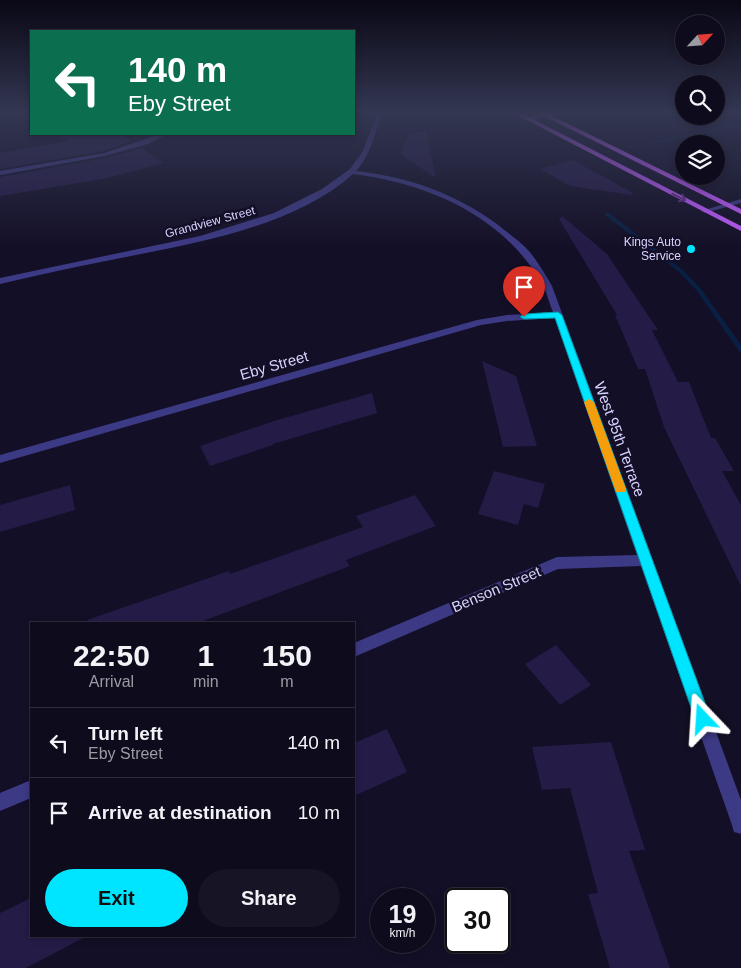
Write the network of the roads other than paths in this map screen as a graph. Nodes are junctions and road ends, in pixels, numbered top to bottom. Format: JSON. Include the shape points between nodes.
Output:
{"nodes":[{"id":1,"x":86,"y":158,"type":"edge"},
{"id":2,"x":363,"y":158,"type":"edge"},
{"id":3,"x":603,"y":158,"type":"edge"},
{"id":4,"x":632,"y":158,"type":"edge"},
{"id":5,"x":351,"y":172,"type":"junction"},
{"id":6,"x":0,"y":173,"type":"edge"},
{"id":7,"x":741,"y":201,"type":"edge"},
{"id":8,"x":727,"y":205,"type":"junction"},
{"id":9,"x":705,"y":211,"type":"junction"},
{"id":10,"x":741,"y":212,"type":"edge"},
{"id":11,"x":741,"y":229,"type":"edge"},
{"id":12,"x":0,"y":281,"type":"edge"},
{"id":13,"x":558,"y":315,"type":"junction"},
{"id":14,"x":0,"y":459,"type":"edge"},
{"id":15,"x":646,"y":560,"type":"junction"},
{"id":16,"x":355,"y":650,"type":"edge"},
{"id":17,"x":30,"y":789,"type":"edge"},
{"id":18,"x":0,"y":802,"type":"edge"},
{"id":19,"x":741,"y":825,"type":"edge"}],
"edges":[{"from":1,"to":6,"type":"street"},
{"from":2,"to":5,"type":"street","name":"Grandview Street"},
{"from":3,"to":9,"type":"main road","one_way":true},
{"from":4,"to":8,"type":"main road"},
{"from":5,"to":12,"type":"street","name":"Grandview Street","via":[[309,200],[240,228]]},
{"from":5,"to":13,"type":"street","name":"West 95th Terrace","via":[[421,185],[469,208],[529,256],[548,286]]},
{"from":7,"to":8,"type":"street"},
{"from":8,"to":9,"type":"street"},
{"from":8,"to":10,"type":"main road"},
{"from":9,"to":11,"type":"main road"},
{"from":13,"to":14,"type":"street","name":"Eby Street","via":[[480,322]]},
{"from":13,"to":15,"type":"street","name":"West 95th Terrace"},
{"from":15,"to":16,"type":"street","name":"Benson Street","via":[[557,563]]},
{"from":15,"to":19,"type":"street","name":"West 95th Terrace"},
{"from":17,"to":18,"type":"street"}]}
